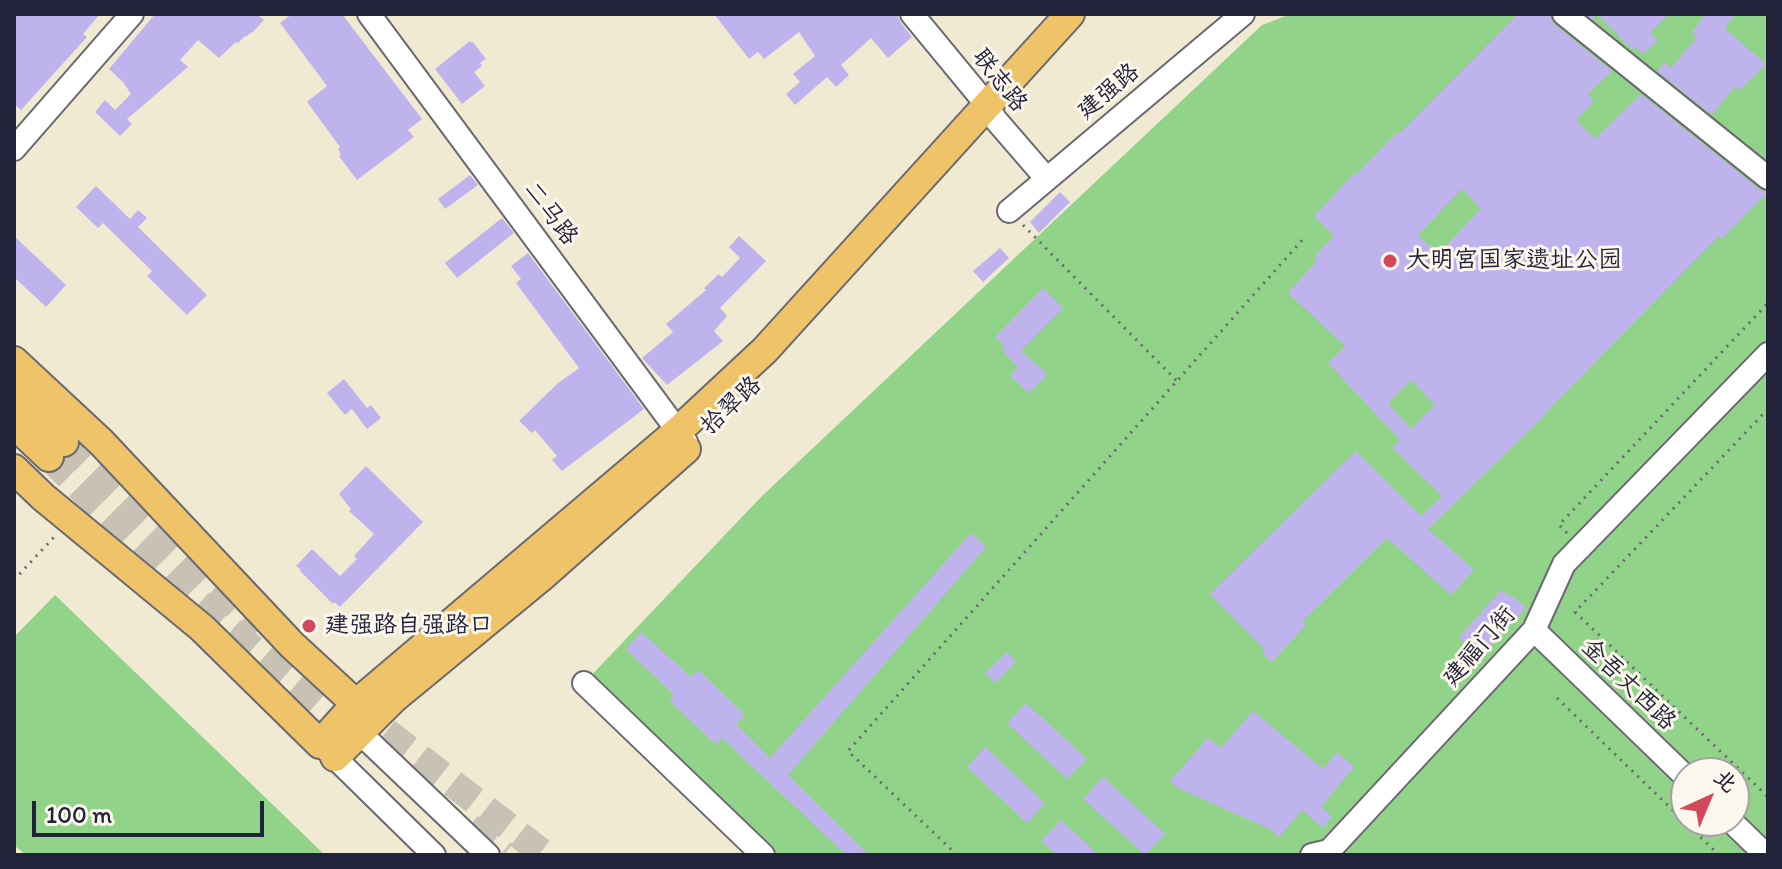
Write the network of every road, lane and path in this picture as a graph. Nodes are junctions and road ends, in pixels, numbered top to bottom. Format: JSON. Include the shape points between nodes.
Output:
{"nodes":[{"id":1,"x":132,"y":14,"type":"edge"},
{"id":2,"x":369,"y":14,"type":"edge"},
{"id":3,"x":912,"y":14,"type":"edge"},
{"id":4,"x":1070,"y":14,"type":"edge"},
{"id":5,"x":1089,"y":14,"type":"edge"},
{"id":6,"x":1243,"y":14,"type":"edge"},
{"id":7,"x":1564,"y":14,"type":"edge"},
{"id":8,"x":991,"y":112,"type":"junction"},
{"id":9,"x":14,"y":149,"type":"edge"},
{"id":10,"x":1046,"y":178,"type":"junction"},
{"id":11,"x":1768,"y":178,"type":"edge"},
{"id":12,"x":1009,"y":211,"type":"joint"},
{"id":13,"x":1304,"y":238,"type":"dead end"},
{"id":14,"x":1768,"y":303,"type":"edge"},
{"id":15,"x":1768,"y":354,"type":"edge"},
{"id":16,"x":14,"y":361,"type":"edge"},
{"id":17,"x":1177,"y":381,"type":"junction"},
{"id":18,"x":14,"y":393,"type":"edge"},
{"id":19,"x":1768,"y":409,"type":"edge"},
{"id":20,"x":14,"y":424,"type":"edge"},
{"id":21,"x":684,"y":438,"type":"junction"},
{"id":22,"x":14,"y":469,"type":"edge"},
{"id":23,"x":70,"y":520,"type":"junction"},
{"id":24,"x":1580,"y":547,"type":"junction"},
{"id":25,"x":14,"y":580,"type":"edge"},
{"id":26,"x":1534,"y":630,"type":"junction"},
{"id":27,"x":584,"y":683,"type":"dead end"},
{"id":28,"x":1557,"y":698,"type":"dead end"},
{"id":29,"x":356,"y":704,"type":"junction"},
{"id":30,"x":360,"y":733,"type":"junction"},
{"id":31,"x":328,"y":750,"type":"junction"},
{"id":32,"x":1670,"y":762,"type":"edge"},
{"id":33,"x":1768,"y":797,"type":"edge"},
{"id":34,"x":1747,"y":837,"type":"edge"},
{"id":35,"x":434,"y":855,"type":"edge"},
{"id":36,"x":488,"y":855,"type":"edge"},
{"id":37,"x":763,"y":855,"type":"edge"},
{"id":38,"x":957,"y":855,"type":"edge"},
{"id":39,"x":1312,"y":855,"type":"edge"},
{"id":40,"x":1719,"y":855,"type":"edge"},
{"id":41,"x":1766,"y":855,"type":"edge"}],
"edges":[{"from":1,"to":9,"type":"street"},
{"from":2,"to":21,"type":"street","name":"二马路"},
{"from":3,"to":8,"type":"street","name":"联志路"},
{"from":4,"to":8,"type":"main road","name":"拾翠路"},
{"from":5,"to":8,"type":"main road","name":"拾翠路"},
{"from":6,"to":10,"type":"street","name":"建强路"},
{"from":7,"to":11,"type":"street"},
{"from":8,"to":10,"type":"street","name":"联志路"},
{"from":8,"to":21,"type":"main road","name":"拾翠路"},
{"from":10,"to":12,"type":"street","name":"建强路"},
{"from":12,"to":17,"type":"path"},
{"from":13,"to":17,"type":"path"},
{"from":14,"to":24,"type":"path","via":[[1559,525]]},
{"from":15,"to":24,"type":"street","name":"建福门街"},
{"from":16,"to":29,"type":"main road","via":[[101,442],[270,622]]},
{"from":17,"to":38,"type":"path","via":[[848,751]]},
{"from":18,"to":20,"type":"main road","via":[[56,449]]},
{"from":19,"to":33,"type":"path","via":[[1575,612]]},
{"from":21,"to":29,"type":"main road","name":"拾翠路"},
{"from":21,"to":30,"type":"main road","name":"拾翠路","via":[[562,559],[393,699]]},
{"from":22,"to":23,"type":"main road"},
{"from":23,"to":25,"type":"path"},
{"from":23,"to":31,"type":"main road","via":[[202,628]]},
{"from":24,"to":26,"type":"street","name":"建福门街","via":[[1564,564]]},
{"from":26,"to":32,"type":"street","name":"金吾丈西路"},
{"from":26,"to":39,"type":"street","name":"建福门街","via":[[1329,851]]},
{"from":27,"to":37,"type":"street"},
{"from":28,"to":40,"type":"path"},
{"from":29,"to":30,"type":"street"},
{"from":29,"to":31,"type":"main road","name":"拾翠路"},
{"from":30,"to":31,"type":"main road","name":"拾翠路"},
{"from":30,"to":36,"type":"street"},
{"from":31,"to":35,"type":"street"},
{"from":34,"to":41,"type":"street"}]}
